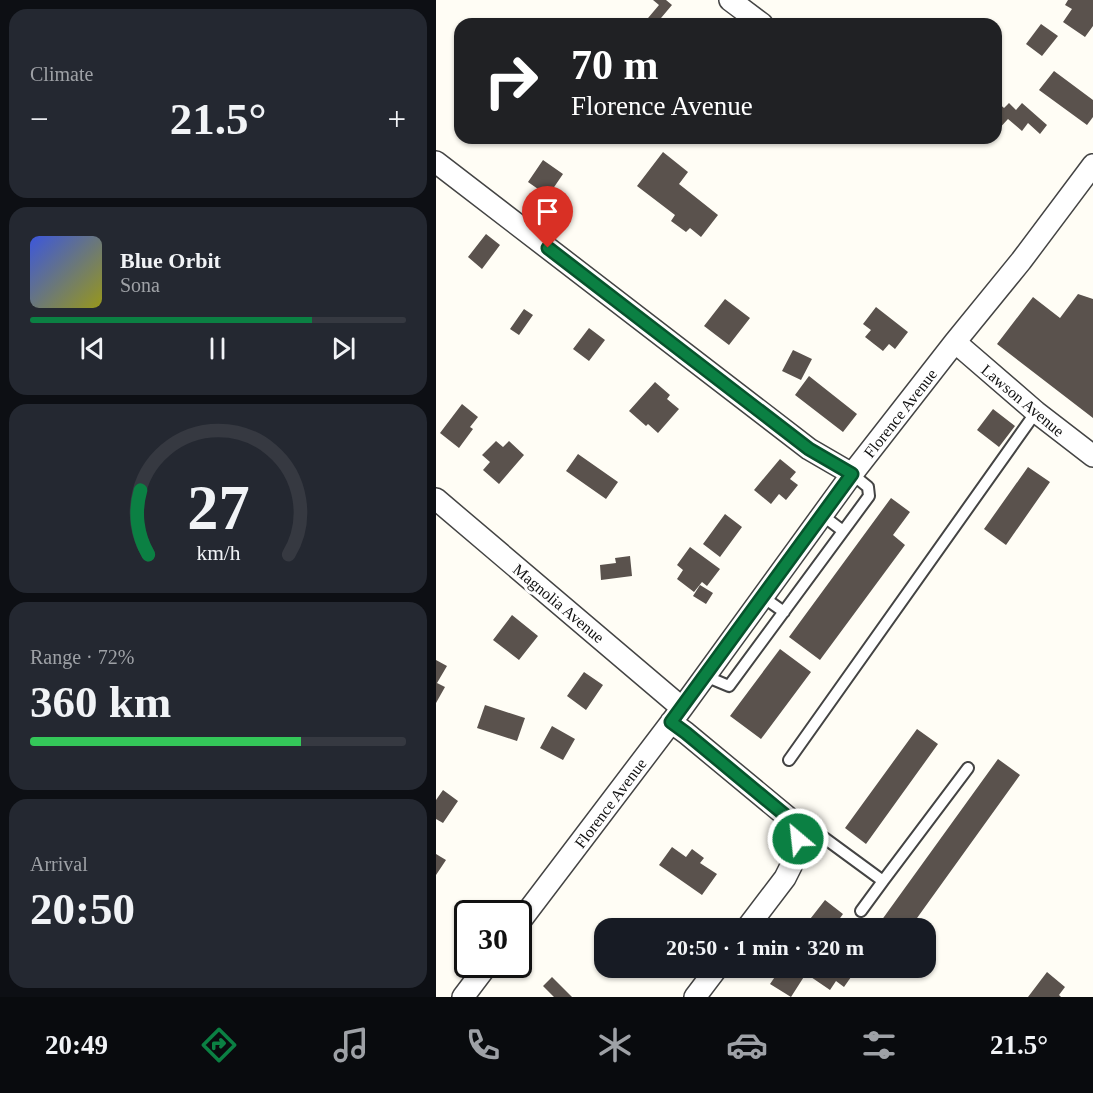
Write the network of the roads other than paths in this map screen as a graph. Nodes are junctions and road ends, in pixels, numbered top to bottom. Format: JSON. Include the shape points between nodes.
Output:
{"nodes":[{"id":1,"x":730,"y":0,"type":"edge"},
{"id":2,"x":754,"y":18,"type":"edge"},
{"id":3,"x":436,"y":162,"type":"edge"},
{"id":4,"x":1093,"y":165,"type":"edge"},
{"id":5,"x":955,"y":342,"type":"junction"},
{"id":6,"x":1036,"y":412,"type":"junction"},
{"id":7,"x":1093,"y":456,"type":"edge"},
{"id":8,"x":852,"y":474,"type":"junction"},
{"id":9,"x":436,"y":499,"type":"edge"},
{"id":10,"x":822,"y":515,"type":"junction"},
{"id":11,"x":843,"y":531,"type":"junction"},
{"id":12,"x":763,"y":597,"type":"junction"},
{"id":13,"x":784,"y":612,"type":"junction"},
{"id":14,"x":705,"y":676,"type":"junction"},
{"id":15,"x":676,"y":715,"type":"junction"},
{"id":16,"x":789,"y":760,"type":"dead end"},
{"id":17,"x":968,"y":768,"type":"dead end"},
{"id":18,"x":797,"y":825,"type":"junction"},
{"id":19,"x":883,"y":881,"type":"junction"},
{"id":20,"x":532,"y":905,"type":"edge"},
{"id":21,"x":861,"y":911,"type":"dead end"},
{"id":22,"x":755,"y":918,"type":"edge"},
{"id":23,"x":477,"y":978,"type":"edge"},
{"id":24,"x":709,"y":978,"type":"edge"},
{"id":25,"x":463,"y":997,"type":"edge"},
{"id":26,"x":695,"y":997,"type":"edge"}],
"edges":[{"from":1,"to":2,"type":"street"},
{"from":3,"to":8,"type":"street","via":[[809,449]]},
{"from":4,"to":5,"type":"street","name":"Florence Avenue"},
{"from":5,"to":6,"type":"street","name":"Lawson Avenue"},
{"from":5,"to":8,"type":"street","name":"Florence Avenue"},
{"from":6,"to":7,"type":"street","name":"Lawson Avenue"},
{"from":6,"to":16,"type":"lane"},
{"from":8,"to":10,"type":"street","name":"Florence Avenue"},
{"from":8,"to":11,"type":"lane","via":[[868,487],[869,496]]},
{"from":9,"to":15,"type":"street","name":"Magnolia Avenue"},
{"from":10,"to":11,"type":"lane"},
{"from":10,"to":12,"type":"street","name":"Florence Avenue"},
{"from":11,"to":13,"type":"lane"},
{"from":12,"to":13,"type":"lane"},
{"from":12,"to":14,"type":"street","name":"Florence Avenue"},
{"from":13,"to":14,"type":"lane","via":[[729,686]]},
{"from":14,"to":15,"type":"street","name":"Florence Avenue"},
{"from":15,"to":18,"type":"street","name":"Magnolia Avenue","via":[[686,733]]},
{"from":15,"to":20,"type":"street","name":"Florence Avenue"},
{"from":17,"to":19,"type":"lane"},
{"from":18,"to":19,"type":"lane","via":[[823,837]]},
{"from":18,"to":22,"type":"street","via":[[798,852],[785,878]]},
{"from":19,"to":21,"type":"lane"},
{"from":23,"to":25,"type":"street"},
{"from":24,"to":26,"type":"street"}]}
